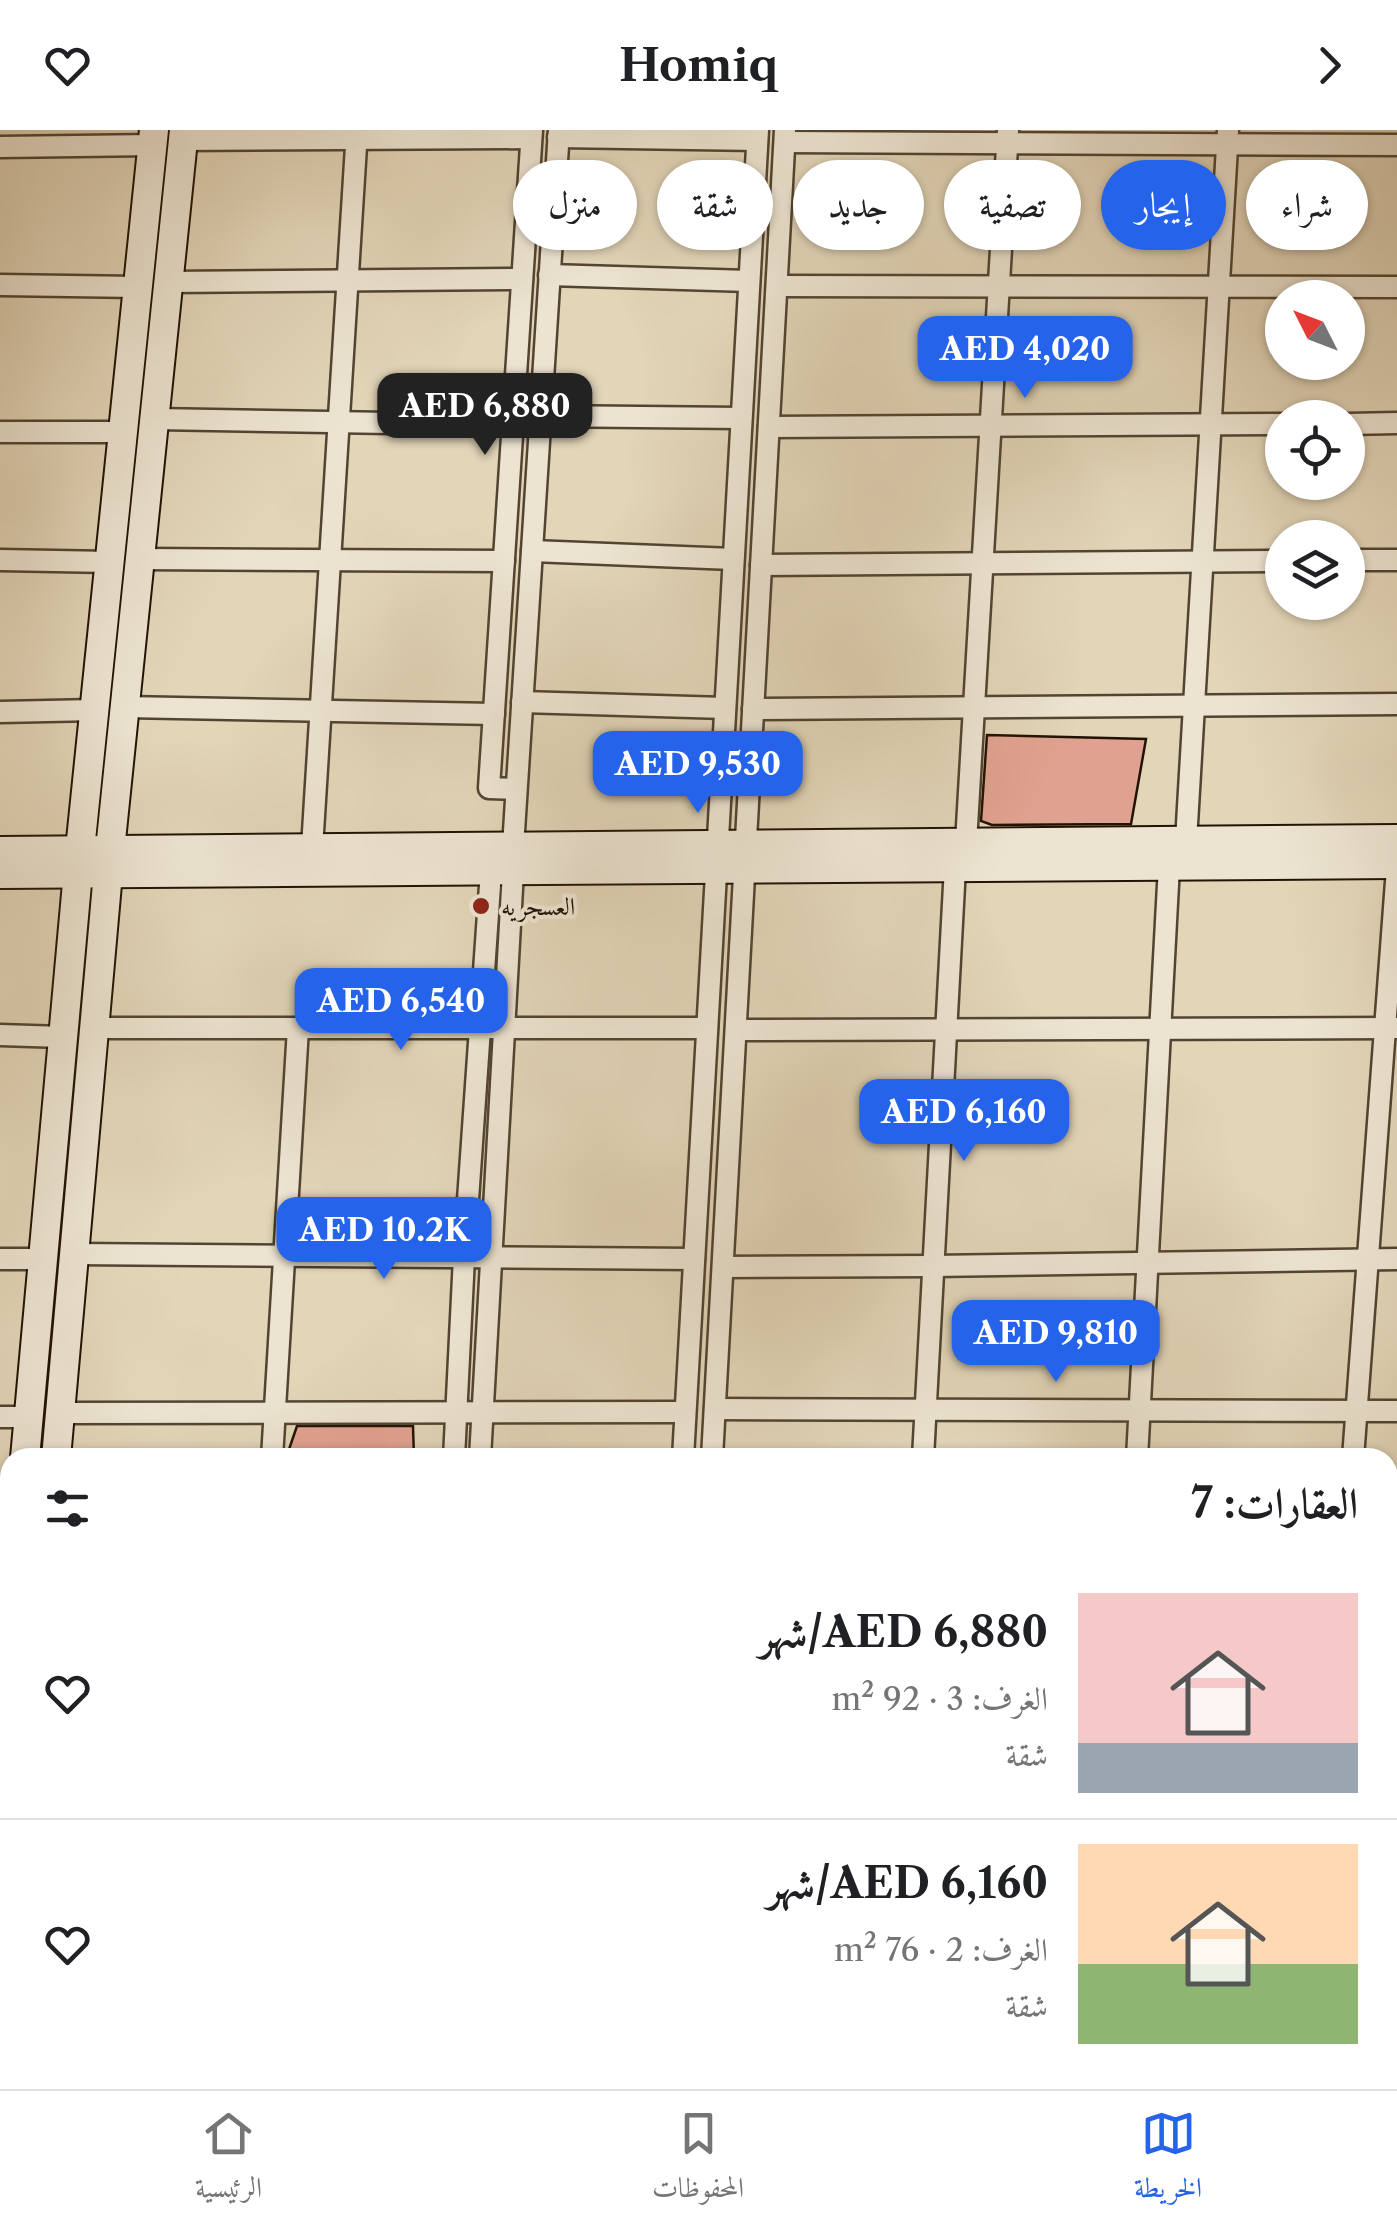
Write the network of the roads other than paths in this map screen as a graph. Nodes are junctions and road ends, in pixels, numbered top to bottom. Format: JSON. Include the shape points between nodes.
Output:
{"nodes":[{"id":1,"x":558,"y":133,"type":"edge"},
{"id":2,"x":357,"y":134,"type":"edge"},
{"id":3,"x":532,"y":134,"type":"edge"},
{"id":4,"x":184,"y":135,"type":"edge"},
{"id":5,"x":757,"y":135,"type":"edge"},
{"id":6,"x":785,"y":136,"type":"edge"},
{"id":7,"x":1008,"y":136,"type":"edge"},
{"id":8,"x":1227,"y":137,"type":"edge"},
{"id":9,"x":154,"y":138,"type":"edge"},
{"id":10,"x":1397,"y":146,"type":"edge"},
{"id":11,"x":0,"y":147,"type":"edge"},
{"id":12,"x":550,"y":276,"type":"junction"},
{"id":13,"x":522,"y":279,"type":"junction"},
{"id":14,"x":348,"y":281,"type":"junction"},
{"id":15,"x":749,"y":281,"type":"junction"},
{"id":16,"x":169,"y":282,"type":"junction"},
{"id":17,"x":0,"y":286,"type":"edge"},
{"id":18,"x":776,"y":286,"type":"junction"},
{"id":19,"x":999,"y":286,"type":"junction"},
{"id":20,"x":138,"y":287,"type":"junction"},
{"id":21,"x":1218,"y":287,"type":"junction"},
{"id":22,"x":1397,"y":288,"type":"edge"},
{"id":23,"x":540,"y":416,"type":"junction"},
{"id":24,"x":741,"y":418,"type":"junction"},
{"id":25,"x":155,"y":419,"type":"junction"},
{"id":26,"x":339,"y":422,"type":"junction"},
{"id":27,"x":1397,"y":423,"type":"edge"},
{"id":28,"x":512,"y":424,"type":"junction"},
{"id":29,"x":1210,"y":424,"type":"junction"},
{"id":30,"x":1265,"y":424,"type":"edge"},
{"id":31,"x":1365,"y":424,"type":"edge"},
{"id":32,"x":990,"y":426,"type":"junction"},
{"id":33,"x":769,"y":427,"type":"junction"},
{"id":34,"x":0,"y":432,"type":"edge"},
{"id":35,"x":124,"y":432,"type":"junction"},
{"id":36,"x":532,"y":551,"type":"junction"},
{"id":37,"x":140,"y":559,"type":"junction"},
{"id":38,"x":733,"y":559,"type":"junction"},
{"id":39,"x":0,"y":560,"type":"edge"},
{"id":40,"x":330,"y":560,"type":"junction"},
{"id":41,"x":1265,"y":560,"type":"edge"},
{"id":42,"x":1365,"y":560,"type":"edge"},
{"id":43,"x":1397,"y":560,"type":"edge"},
{"id":44,"x":504,"y":561,"type":"junction"},
{"id":45,"x":1202,"y":561,"type":"junction"},
{"id":46,"x":110,"y":562,"type":"junction"},
{"id":47,"x":982,"y":563,"type":"junction"},
{"id":48,"x":761,"y":565,"type":"junction"},
{"id":49,"x":522,"y":702,"type":"junction"},
{"id":50,"x":1397,"y":704,"type":"edge"},
{"id":51,"x":1194,"y":705,"type":"junction"},
{"id":52,"x":125,"y":706,"type":"junction"},
{"id":53,"x":974,"y":707,"type":"junction"},
{"id":54,"x":725,"y":708,"type":"junction"},
{"id":55,"x":753,"y":709,"type":"junction"},
{"id":56,"x":95,"y":710,"type":"junction"},
{"id":57,"x":321,"y":711,"type":"junction"},
{"id":58,"x":0,"y":712,"type":"edge"},
{"id":59,"x":494,"y":714,"type":"junction"},
{"id":60,"x":516,"y":789,"type":"junction"},
{"id":61,"x":1397,"y":839,"type":"edge"},
{"id":62,"x":1186,"y":841,"type":"junction"},
{"id":63,"x":312,"y":848,"type":"junction"},
{"id":64,"x":0,"y":851,"type":"edge"},
{"id":65,"x":960,"y":855,"type":"junction"},
{"id":66,"x":717,"y":857,"type":"junction"},
{"id":67,"x":745,"y":857,"type":"junction"},
{"id":68,"x":79,"y":862,"type":"junction"},
{"id":69,"x":109,"y":862,"type":"junction"},
{"id":70,"x":506,"y":863,"type":"junction"},
{"id":71,"x":1170,"y":866,"type":"junction"},
{"id":72,"x":1397,"y":866,"type":"edge"},
{"id":73,"x":0,"y":874,"type":"edge"},
{"id":74,"x":94,"y":1028,"type":"junction"},
{"id":75,"x":298,"y":1028,"type":"junction"},
{"id":76,"x":480,"y":1028,"type":"junction"},
{"id":77,"x":505,"y":1028,"type":"junction"},
{"id":78,"x":707,"y":1028,"type":"junction"},
{"id":79,"x":1391,"y":1028,"type":"edge"},
{"id":80,"x":946,"y":1029,"type":"junction"},
{"id":81,"x":1160,"y":1029,"type":"junction"},
{"id":82,"x":736,"y":1030,"type":"junction"},
{"id":83,"x":0,"y":1035,"type":"edge"},
{"id":84,"x":64,"y":1036,"type":"junction"},
{"id":85,"x":74,"y":1254,"type":"junction"},
{"id":86,"x":284,"y":1256,"type":"junction"},
{"id":87,"x":464,"y":1257,"type":"junction"},
{"id":88,"x":492,"y":1258,"type":"junction"},
{"id":89,"x":0,"y":1259,"type":"edge"},
{"id":90,"x":43,"y":1259,"type":"junction"},
{"id":91,"x":694,"y":1259,"type":"junction"},
{"id":92,"x":1368,"y":1259,"type":"junction"},
{"id":93,"x":1397,"y":1259,"type":"edge"},
{"id":94,"x":1148,"y":1263,"type":"junction"},
{"id":95,"x":722,"y":1266,"type":"junction"},
{"id":96,"x":934,"y":1266,"type":"junction"},
{"id":97,"x":715,"y":1408,"type":"junction"},
{"id":98,"x":926,"y":1409,"type":"junction"},
{"id":99,"x":1140,"y":1410,"type":"junction"},
{"id":100,"x":1356,"y":1411,"type":"junction"},
{"id":101,"x":1397,"y":1411,"type":"edge"},
{"id":102,"x":455,"y":1412,"type":"junction"},
{"id":103,"x":482,"y":1412,"type":"junction"},
{"id":104,"x":686,"y":1412,"type":"junction"},
{"id":105,"x":60,"y":1413,"type":"junction"},
{"id":106,"x":274,"y":1413,"type":"junction"},
{"id":107,"x":14,"y":1417,"type":"edge"},
{"id":108,"x":22,"y":1448,"type":"edge"},
{"id":109,"x":57,"y":1448,"type":"edge"},
{"id":110,"x":272,"y":1448,"type":"edge"},
{"id":111,"x":454,"y":1448,"type":"edge"},
{"id":112,"x":480,"y":1448,"type":"edge"},
{"id":113,"x":684,"y":1448,"type":"edge"},
{"id":114,"x":713,"y":1448,"type":"edge"},
{"id":115,"x":924,"y":1448,"type":"edge"},
{"id":116,"x":1138,"y":1448,"type":"edge"},
{"id":117,"x":1354,"y":1448,"type":"edge"}],
"edges":[{"from":1,"to":5,"type":"street"},
{"from":1,"to":12,"type":"street"},
{"from":2,"to":3,"type":"street"},
{"from":2,"to":4,"type":"street"},
{"from":2,"to":14,"type":"street"},
{"from":3,"to":13,"type":"street"},
{"from":4,"to":16,"type":"main road"},
{"from":5,"to":15,"type":"street"},
{"from":6,"to":7,"type":"street"},
{"from":6,"to":18,"type":"street"},
{"from":7,"to":8,"type":"street"},
{"from":7,"to":19,"type":"street"},
{"from":8,"to":10,"type":"street"},
{"from":8,"to":21,"type":"street"},
{"from":9,"to":11,"type":"street"},
{"from":9,"to":20,"type":"main road"},
{"from":12,"to":15,"type":"street"},
{"from":12,"to":23,"type":"street"},
{"from":13,"to":14,"type":"street"},
{"from":13,"to":28,"type":"street"},
{"from":14,"to":16,"type":"street"},
{"from":14,"to":26,"type":"street"},
{"from":15,"to":24,"type":"street"},
{"from":16,"to":25,"type":"main road"},
{"from":17,"to":20,"type":"street"},
{"from":18,"to":19,"type":"street"},
{"from":18,"to":33,"type":"street"},
{"from":19,"to":21,"type":"street"},
{"from":19,"to":32,"type":"street"},
{"from":20,"to":35,"type":"main road"},
{"from":21,"to":22,"type":"street"},
{"from":21,"to":29,"type":"street"},
{"from":23,"to":24,"type":"street"},
{"from":23,"to":36,"type":"street"},
{"from":24,"to":38,"type":"street"},
{"from":25,"to":26,"type":"street"},
{"from":25,"to":37,"type":"main road"},
{"from":26,"to":28,"type":"street"},
{"from":26,"to":40,"type":"street"},
{"from":27,"to":31,"type":"street"},
{"from":28,"to":44,"type":"street"},
{"from":29,"to":30,"type":"street"},
{"from":29,"to":32,"type":"street"},
{"from":29,"to":45,"type":"street"},
{"from":32,"to":33,"type":"street"},
{"from":32,"to":47,"type":"street"},
{"from":33,"to":48,"type":"street"},
{"from":34,"to":35,"type":"street"},
{"from":35,"to":46,"type":"main road"},
{"from":36,"to":38,"type":"street"},
{"from":36,"to":49,"type":"street"},
{"from":37,"to":40,"type":"street"},
{"from":37,"to":52,"type":"main road"},
{"from":38,"to":54,"type":"street"},
{"from":39,"to":46,"type":"street"},
{"from":40,"to":44,"type":"street"},
{"from":40,"to":57,"type":"street"},
{"from":41,"to":45,"type":"street"},
{"from":42,"to":43,"type":"street"},
{"from":44,"to":59,"type":"street"},
{"from":45,"to":47,"type":"street"},
{"from":45,"to":51,"type":"street"},
{"from":46,"to":56,"type":"main road"},
{"from":47,"to":48,"type":"street"},
{"from":47,"to":53,"type":"street"},
{"from":48,"to":55,"type":"street"},
{"from":49,"to":54,"type":"street"},
{"from":49,"to":60,"type":"street"},
{"from":50,"to":51,"type":"street"},
{"from":51,"to":53,"type":"street"},
{"from":51,"to":62,"type":"street"},
{"from":52,"to":57,"type":"street"},
{"from":52,"to":69,"type":"main road"},
{"from":53,"to":55,"type":"street"},
{"from":53,"to":65,"type":"street"},
{"from":54,"to":66,"type":"street"},
{"from":55,"to":67,"type":"street"},
{"from":56,"to":58,"type":"street"},
{"from":56,"to":68,"type":"main road"},
{"from":57,"to":59,"type":"street"},
{"from":57,"to":63,"type":"street"},
{"from":59,"to":60,"type":"street","via":[[489,788]]},
{"from":60,"to":70,"type":"street"},
{"from":61,"to":62,"type":"main road"},
{"from":62,"to":65,"type":"main road"},
{"from":63,"to":69,"type":"main road"},
{"from":63,"to":70,"type":"main road"},
{"from":64,"to":68,"type":"main road"},
{"from":65,"to":67,"type":"main road"},
{"from":65,"to":71,"type":"main road"},
{"from":65,"to":80,"type":"street"},
{"from":66,"to":67,"type":"main road"},
{"from":66,"to":70,"type":"main road"},
{"from":66,"to":78,"type":"street"},
{"from":67,"to":82,"type":"street"},
{"from":68,"to":69,"type":"main road"},
{"from":68,"to":73,"type":"main road"},
{"from":68,"to":84,"type":"main road"},
{"from":69,"to":70,"type":"main road"},
{"from":69,"to":74,"type":"main road"},
{"from":70,"to":76,"type":"street"},
{"from":70,"to":77,"type":"street"},
{"from":71,"to":72,"type":"main road"},
{"from":71,"to":81,"type":"street"},
{"from":72,"to":79,"type":"street"},
{"from":74,"to":75,"type":"street"},
{"from":74,"to":85,"type":"main road"},
{"from":75,"to":76,"type":"street"},
{"from":75,"to":86,"type":"street"},
{"from":76,"to":77,"type":"street"},
{"from":76,"to":87,"type":"street"},
{"from":77,"to":78,"type":"street"},
{"from":77,"to":88,"type":"street"},
{"from":78,"to":91,"type":"street"},
{"from":79,"to":81,"type":"street"},
{"from":79,"to":92,"type":"street"},
{"from":80,"to":81,"type":"street"},
{"from":80,"to":82,"type":"street"},
{"from":80,"to":96,"type":"street"},
{"from":81,"to":94,"type":"street"},
{"from":82,"to":95,"type":"street"},
{"from":83,"to":84,"type":"street"},
{"from":84,"to":90,"type":"main road"},
{"from":85,"to":86,"type":"street"},
{"from":85,"to":105,"type":"main road"},
{"from":86,"to":87,"type":"street"},
{"from":86,"to":106,"type":"street"},
{"from":87,"to":88,"type":"street"},
{"from":87,"to":102,"type":"street"},
{"from":88,"to":91,"type":"street"},
{"from":88,"to":103,"type":"street"},
{"from":89,"to":90,"type":"street"},
{"from":90,"to":107,"type":"main road"},
{"from":91,"to":104,"type":"street"},
{"from":92,"to":93,"type":"street"},
{"from":92,"to":94,"type":"street"},
{"from":92,"to":100,"type":"street"},
{"from":94,"to":96,"type":"street"},
{"from":94,"to":99,"type":"street"},
{"from":95,"to":96,"type":"street"},
{"from":95,"to":97,"type":"street"},
{"from":96,"to":98,"type":"street"},
{"from":97,"to":98,"type":"street"},
{"from":97,"to":114,"type":"street"},
{"from":98,"to":99,"type":"street"},
{"from":98,"to":115,"type":"street"},
{"from":99,"to":100,"type":"street"},
{"from":99,"to":116,"type":"street"},
{"from":100,"to":101,"type":"street"},
{"from":100,"to":117,"type":"street"},
{"from":102,"to":103,"type":"street"},
{"from":102,"to":106,"type":"street"},
{"from":102,"to":111,"type":"street"},
{"from":103,"to":104,"type":"street"},
{"from":103,"to":112,"type":"street"},
{"from":104,"to":113,"type":"street"},
{"from":105,"to":106,"type":"street"},
{"from":105,"to":109,"type":"main road"},
{"from":106,"to":110,"type":"street"},
{"from":107,"to":108,"type":"main road"}]}
